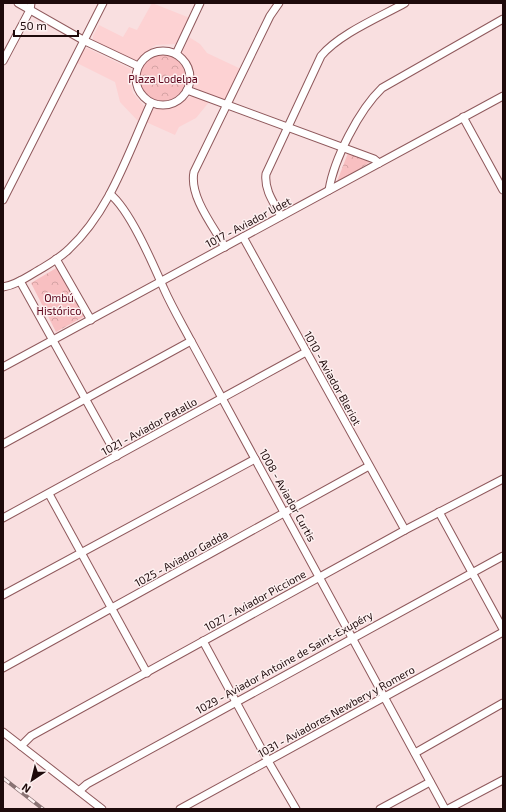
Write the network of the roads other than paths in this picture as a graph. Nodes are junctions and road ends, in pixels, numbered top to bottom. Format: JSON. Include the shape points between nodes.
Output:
{"nodes":[{"id":1,"x":18,"y":3,"type":"edge"},
{"id":2,"x":103,"y":3,"type":"edge"},
{"id":3,"x":200,"y":3,"type":"edge"},
{"id":4,"x":279,"y":3,"type":"edge"},
{"id":5,"x":405,"y":3,"type":"edge"},
{"id":6,"x":30,"y":6,"type":"edge"},
{"id":7,"x":503,"y":19,"type":"edge"},
{"id":8,"x":83,"y":40,"type":"junction"},
{"id":9,"x":176,"y":54,"type":"junction"},
{"id":10,"x":3,"y":61,"type":"edge"},
{"id":11,"x":138,"y":66,"type":"junction"},
{"id":12,"x":187,"y":90,"type":"junction"},
{"id":13,"x":503,"y":96,"type":"edge"},
{"id":14,"x":151,"y":103,"type":"junction"},
{"id":15,"x":226,"y":106,"type":"junction"},
{"id":16,"x":463,"y":117,"type":"junction"},
{"id":17,"x":286,"y":128,"type":"junction"},
{"id":18,"x":343,"y":148,"type":"junction"},
{"id":19,"x":379,"y":163,"type":"junction"},
{"id":20,"x":329,"y":190,"type":"junction"},
{"id":21,"x":503,"y":190,"type":"edge"},
{"id":22,"x":110,"y":194,"type":"junction"},
{"id":23,"x":3,"y":200,"type":"edge"},
{"id":24,"x":281,"y":216,"type":"junction"},
{"id":25,"x":243,"y":237,"type":"junction"},
{"id":26,"x":225,"y":247,"type":"junction"},
{"id":27,"x":56,"y":259,"type":"junction"},
{"id":28,"x":20,"y":281,"type":"junction"},
{"id":29,"x":161,"y":282,"type":"junction"},
{"id":30,"x":3,"y":287,"type":"edge"},
{"id":31,"x":91,"y":320,"type":"junction"},
{"id":32,"x":53,"y":341,"type":"junction"},
{"id":33,"x":191,"y":341,"type":"junction"},
{"id":34,"x":306,"y":352,"type":"junction"},
{"id":35,"x":3,"y":367,"type":"edge"},
{"id":36,"x":86,"y":398,"type":"junction"},
{"id":37,"x":223,"y":398,"type":"junction"},
{"id":38,"x":3,"y":444,"type":"edge"},
{"id":39,"x":117,"y":456,"type":"junction"},
{"id":40,"x":256,"y":459,"type":"junction"},
{"id":41,"x":369,"y":466,"type":"junction"},
{"id":42,"x":503,"y":479,"type":"edge"},
{"id":43,"x":49,"y":494,"type":"junction"},
{"id":44,"x":439,"y":512,"type":"junction"},
{"id":45,"x":285,"y":514,"type":"junction"},
{"id":46,"x":3,"y":518,"type":"edge"},
{"id":47,"x":405,"y":530,"type":"junction"},
{"id":48,"x":81,"y":554,"type":"junction"},
{"id":49,"x":503,"y":556,"type":"edge"},
{"id":50,"x":472,"y":572,"type":"junction"},
{"id":51,"x":320,"y":577,"type":"junction"},
{"id":52,"x":3,"y":595,"type":"edge"},
{"id":53,"x":111,"y":609,"type":"junction"},
{"id":54,"x":503,"y":630,"type":"edge"},
{"id":55,"x":352,"y":638,"type":"junction"},
{"id":56,"x":203,"y":641,"type":"junction"},
{"id":57,"x":3,"y":668,"type":"edge"},
{"id":58,"x":146,"y":673,"type":"junction"},
{"id":59,"x":384,"y":697,"type":"junction"},
{"id":60,"x":236,"y":701,"type":"junction"},
{"id":61,"x":503,"y":703,"type":"edge"},
{"id":62,"x":3,"y":732,"type":"edge"},
{"id":63,"x":21,"y":746,"type":"junction"},
{"id":64,"x":415,"y":753,"type":"junction"},
{"id":65,"x":268,"y":761,"type":"junction"},
{"id":66,"x":503,"y":780,"type":"edge"},
{"id":67,"x":430,"y":782,"type":"junction"},
{"id":68,"x":79,"y":791,"type":"junction"},
{"id":69,"x":102,"y":809,"type":"edge"},
{"id":70,"x":180,"y":809,"type":"edge"},
{"id":71,"x":296,"y":809,"type":"edge"},
{"id":72,"x":380,"y":809,"type":"edge"},
{"id":73,"x":446,"y":809,"type":"edge"}],
"edges":[{"from":1,"to":6,"type":"street"},
{"from":2,"to":8,"type":"street"},
{"from":3,"to":9,"type":"street"},
{"from":4,"to":15,"type":"street","via":[[270,16]]},
{"from":5,"to":17,"type":"street","via":[[326,49]]},
{"from":6,"to":8,"type":"street"},
{"from":6,"to":10,"type":"street"},
{"from":7,"to":18,"type":"street","via":[[382,88],[366,106]]},
{"from":8,"to":11,"type":"street"},
{"from":8,"to":23,"type":"street"},
{"from":9,"to":11,"type":"street","via":[[158,51],[143,59]]},
{"from":9,"to":12,"type":"street","via":[[187,66],[190,74]]},
{"from":11,"to":14,"type":"street","via":[[136,74],[139,91]]},
{"from":12,"to":14,"type":"street","via":[[176,102],[167,105]]},
{"from":12,"to":15,"type":"street"},
{"from":13,"to":16,"type":"street","name":"1017 - Aviador Udet"},
{"from":14,"to":22,"type":"street"},
{"from":15,"to":17,"type":"street"},
{"from":15,"to":26,"type":"street","via":[[196,168],[193,182],[196,196]]},
{"from":16,"to":19,"type":"street","name":"1017 - Aviador Udet"},
{"from":16,"to":21,"type":"street"},
{"from":17,"to":18,"type":"street"},
{"from":17,"to":24,"type":"street","via":[[265,179],[267,191]]},
{"from":18,"to":19,"type":"street"},
{"from":18,"to":20,"type":"street"},
{"from":19,"to":20,"type":"street","name":"1017 - Aviador Udet"},
{"from":20,"to":24,"type":"street","name":"1017 - Aviador Udet"},
{"from":22,"to":27,"type":"street","via":[[85,231]]},
{"from":22,"to":29,"type":"street","name":"1008 - Aviador Curtis","via":[[120,204]]},
{"from":24,"to":25,"type":"street","name":"1017 - Aviador Udet"},
{"from":25,"to":26,"type":"street","name":"1017 - Aviador Udet"},
{"from":25,"to":34,"type":"street","name":"1010 - Aviador Bleriot"},
{"from":26,"to":29,"type":"street","name":"1017 - Aviador Udet"},
{"from":27,"to":28,"type":"street"},
{"from":27,"to":31,"type":"street"},
{"from":28,"to":30,"type":"street"},
{"from":28,"to":32,"type":"street"},
{"from":29,"to":31,"type":"street","name":"1017 - Aviador Udet"},
{"from":29,"to":33,"type":"street","name":"1008 - Aviador Curtis"},
{"from":31,"to":32,"type":"street","name":"1017 - Aviador Udet"},
{"from":32,"to":35,"type":"street","name":"1017 - Aviador Udet"},
{"from":32,"to":36,"type":"street"},
{"from":33,"to":36,"type":"street"},
{"from":33,"to":37,"type":"street","name":"1008 - Aviador Curtis"},
{"from":34,"to":37,"type":"street","name":"1021 - Aviador Patallo"},
{"from":34,"to":41,"type":"street","name":"1010 - Aviador Bleriot"},
{"from":36,"to":38,"type":"street"},
{"from":36,"to":39,"type":"street"},
{"from":37,"to":39,"type":"street","name":"1021 - Aviador Patallo"},
{"from":37,"to":40,"type":"street","name":"1008 - Aviador Curtis"},
{"from":39,"to":43,"type":"street","name":"1021 - Aviador Patallo"},
{"from":40,"to":45,"type":"street","name":"1008 - Aviador Curtis"},
{"from":40,"to":48,"type":"street"},
{"from":41,"to":45,"type":"street","name":"1025 - Aviador Gadda"},
{"from":41,"to":47,"type":"street","name":"1010 - Aviador Bleriot"},
{"from":42,"to":44,"type":"street","name":"1027 - Aviador Piccione"},
{"from":43,"to":46,"type":"street","name":"1021 - Aviador Patallo"},
{"from":43,"to":48,"type":"street"},
{"from":44,"to":47,"type":"street","name":"1027 - Aviador Piccione"},
{"from":44,"to":50,"type":"street"},
{"from":45,"to":51,"type":"street","name":"1008 - Aviador Curtis"},
{"from":45,"to":53,"type":"street","name":"1025 - Aviador Gadda"},
{"from":47,"to":51,"type":"street","name":"1027 - Aviador Piccione"},
{"from":48,"to":52,"type":"street"},
{"from":48,"to":53,"type":"street"},
{"from":49,"to":50,"type":"street","name":"1029 - Aviador Antoine de Saint-Exupéry"},
{"from":50,"to":54,"type":"street"},
{"from":50,"to":55,"type":"street","name":"1029 - Aviador Antoine de Saint-Exupéry"},
{"from":51,"to":55,"type":"street","name":"1008 - Aviador Curtis"},
{"from":51,"to":56,"type":"street","name":"1027 - Aviador Piccione"},
{"from":53,"to":57,"type":"street","name":"1025 - Aviador Gadda"},
{"from":53,"to":58,"type":"street"},
{"from":54,"to":59,"type":"street","name":"1031 - Aviadores Newbery y Romero"},
{"from":55,"to":59,"type":"street","name":"1008 - Aviador Curtis"},
{"from":55,"to":60,"type":"street","name":"1029 - Aviador Antoine de Saint-Exupéry"},
{"from":56,"to":58,"type":"street","name":"1027 - Aviador Piccione"},
{"from":56,"to":60,"type":"street"},
{"from":58,"to":63,"type":"street","name":"1027 - Aviador Piccione","via":[[31,736]]},
{"from":59,"to":64,"type":"street","name":"1008 - Aviador Curtis"},
{"from":59,"to":65,"type":"street","name":"1031 - Aviadores Newbery y Romero"},
{"from":60,"to":65,"type":"street"},
{"from":60,"to":68,"type":"street","name":"1029 - Aviador Antoine de Saint-Exupéry","via":[[86,784]]},
{"from":61,"to":64,"type":"street"},
{"from":62,"to":63,"type":"street"},
{"from":63,"to":68,"type":"street"},
{"from":64,"to":67,"type":"street","name":"1008 - Aviador Curtis"},
{"from":65,"to":70,"type":"street","name":"1031 - Aviadores Newbery y Romero"},
{"from":65,"to":71,"type":"street"},
{"from":66,"to":73,"type":"street"},
{"from":67,"to":72,"type":"street"},
{"from":67,"to":73,"type":"street","name":"1008 - Aviador Curtis"},
{"from":68,"to":69,"type":"street"}]}
